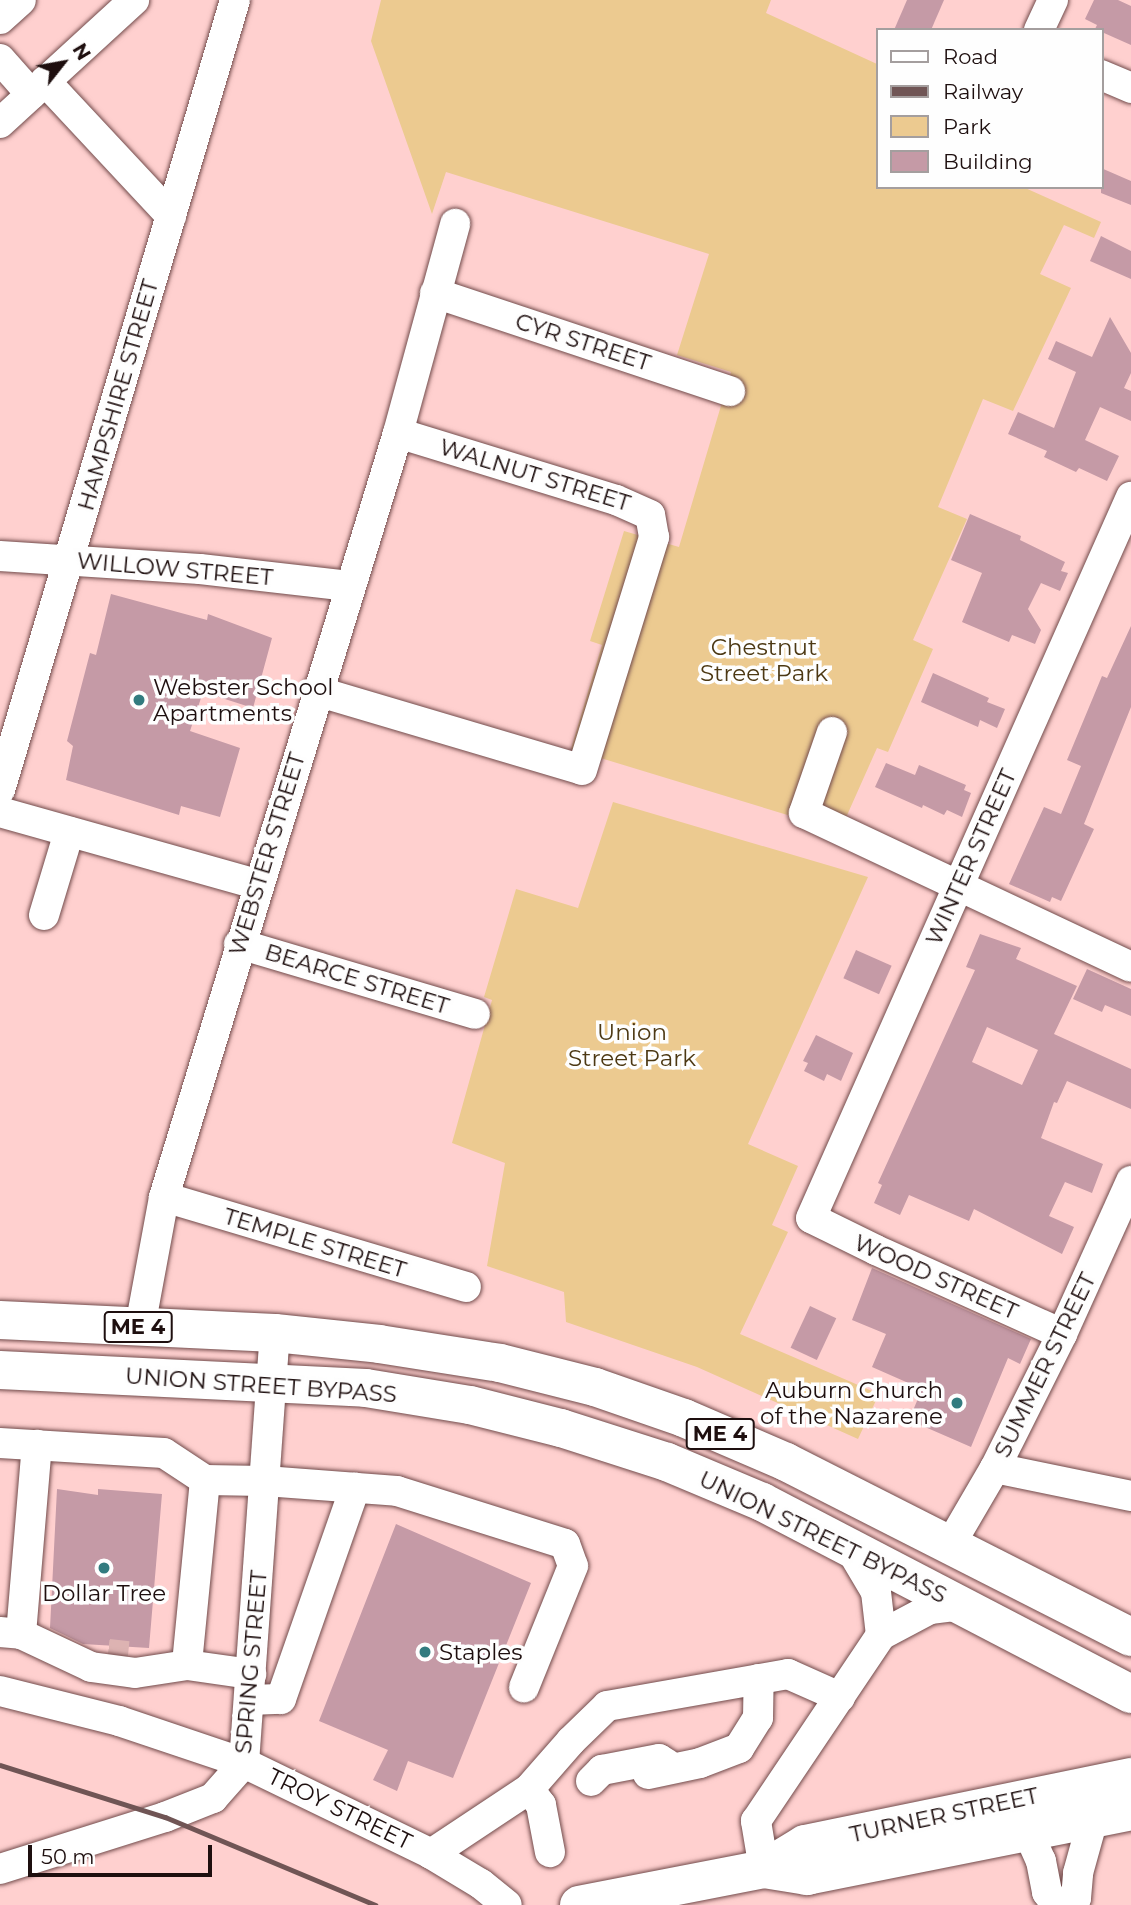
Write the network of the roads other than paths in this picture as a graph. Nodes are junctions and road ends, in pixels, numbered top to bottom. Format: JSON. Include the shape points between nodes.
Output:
{"nodes":[{"id":1,"x":134,"y":0,"type":"edge"},
{"id":2,"x":235,"y":0,"type":"edge"},
{"id":3,"x":21,"y":1,"type":"edge"},
{"id":4,"x":1051,"y":1,"type":"edge"},
{"id":5,"x":0,"y":19,"type":"edge"},
{"id":6,"x":1040,"y":28,"type":"edge"},
{"id":7,"x":0,"y":59,"type":"edge"},
{"id":8,"x":1103,"y":76,"type":"edge"},
{"id":9,"x":38,"y":87,"type":"junction"},
{"id":10,"x":1131,"y":88,"type":"edge"},
{"id":11,"x":0,"y":123,"type":"edge"},
{"id":12,"x":171,"y":216,"type":"junction"},
{"id":13,"x":455,"y":224,"type":"dead end"},
{"id":14,"x":435,"y":293,"type":"junction"},
{"id":15,"x":730,"y":391,"type":"dead end"},
{"id":16,"x":398,"y":433,"type":"junction"},
{"id":17,"x":1131,"y":497,"type":"edge"},
{"id":18,"x":0,"y":556,"type":"edge"},
{"id":19,"x":69,"y":560,"type":"junction"},
{"id":20,"x":349,"y":586,"type":"junction"},
{"id":21,"x":316,"y":691,"type":"junction"},
{"id":22,"x":832,"y":732,"type":"dead end"},
{"id":23,"x":0,"y":790,"type":"edge"},
{"id":24,"x":0,"y":813,"type":"edge"},
{"id":25,"x":69,"y":832,"type":"junction"},
{"id":26,"x":257,"y":884,"type":"junction"},
{"id":27,"x":959,"y":884,"type":"junction"},
{"id":28,"x":44,"y":915,"type":"dead end"},
{"id":29,"x":239,"y":944,"type":"junction"},
{"id":30,"x":1131,"y":967,"type":"edge"},
{"id":31,"x":475,"y":1014,"type":"dead end"},
{"id":32,"x":1131,"y":1181,"type":"edge"},
{"id":33,"x":164,"y":1197,"type":"junction"},
{"id":34,"x":811,"y":1218,"type":"joint"},
{"id":35,"x":466,"y":1287,"type":"dead end"},
{"id":36,"x":0,"y":1320,"type":"edge"},
{"id":37,"x":140,"y":1327,"type":"junction"},
{"id":38,"x":275,"y":1333,"type":"junction"},
{"id":39,"x":1062,"y":1334,"type":"junction"},
{"id":40,"x":0,"y":1370,"type":"edge"},
{"id":41,"x":272,"y":1382,"type":"junction"},
{"id":42,"x":0,"y":1443,"type":"edge"},
{"id":43,"x":37,"y":1445,"type":"junction"},
{"id":44,"x":995,"y":1468,"type":"junction"},
{"id":45,"x":205,"y":1480,"type":"junction"},
{"id":46,"x":265,"y":1481,"type":"junction"},
{"id":47,"x":355,"y":1488,"type":"junction"},
{"id":48,"x":1131,"y":1496,"type":"edge"},
{"id":49,"x":950,"y":1545,"type":"junction"},
{"id":50,"x":850,"y":1548,"type":"junction"},
{"id":51,"x":962,"y":1605,"type":"junction"},
{"id":52,"x":10,"y":1633,"type":"edge"},
{"id":53,"x":881,"y":1635,"type":"junction"},
{"id":54,"x":1131,"y":1637,"type":"edge"},
{"id":55,"x":129,"y":1659,"type":"junction"},
{"id":56,"x":77,"y":1660,"type":"junction"},
{"id":57,"x":187,"y":1665,"type":"junction"},
{"id":58,"x":759,"y":1679,"type":"junction"},
{"id":59,"x":524,"y":1686,"type":"dead end"},
{"id":60,"x":250,"y":1687,"type":"junction"},
{"id":61,"x":0,"y":1691,"type":"edge"},
{"id":62,"x":1131,"y":1694,"type":"edge"},
{"id":63,"x":840,"y":1697,"type":"junction"},
{"id":64,"x":244,"y":1763,"type":"junction"},
{"id":65,"x":551,"y":1764,"type":"junction"},
{"id":66,"x":1131,"y":1777,"type":"edge"},
{"id":67,"x":530,"y":1788,"type":"junction"},
{"id":68,"x":1131,"y":1811,"type":"edge"},
{"id":69,"x":1093,"y":1819,"type":"junction"},
{"id":70,"x":1028,"y":1832,"type":"junction"},
{"id":71,"x":550,"y":1853,"type":"dead end"},
{"id":72,"x":431,"y":1854,"type":"junction"},
{"id":73,"x":0,"y":1869,"type":"edge"},
{"id":74,"x":764,"y":1870,"type":"junction"},
{"id":75,"x":604,"y":1902,"type":"edge"},
{"id":76,"x":507,"y":1905,"type":"edge"},
{"id":77,"x":1056,"y":1905,"type":"edge"},
{"id":78,"x":1069,"y":1905,"type":"edge"}],
"edges":[{"from":1,"to":9,"type":"street"},
{"from":2,"to":12,"type":"street","name":"HAMPSHIRE STREET"},
{"from":3,"to":5,"type":"street"},
{"from":4,"to":6,"type":"street"},
{"from":7,"to":9,"type":"street"},
{"from":8,"to":10,"type":"street"},
{"from":9,"to":11,"type":"street"},
{"from":9,"to":12,"type":"street"},
{"from":12,"to":19,"type":"street","name":"HAMPSHIRE STREET"},
{"from":13,"to":14,"type":"street","name":"WEBSTER STREET"},
{"from":14,"to":15,"type":"street","name":"CYR STREET"},
{"from":14,"to":16,"type":"street","name":"WEBSTER STREET"},
{"from":16,"to":20,"type":"street","name":"WEBSTER STREET"},
{"from":16,"to":21,"type":"street","name":"WALNUT STREET","via":[[640,508],[650,515],[654,537],[582,770]]},
{"from":17,"to":27,"type":"street","name":"WINTER STREET"},
{"from":18,"to":19,"type":"street","name":"WILLOW STREET"},
{"from":19,"to":20,"type":"street","name":"WILLOW STREET"},
{"from":19,"to":23,"type":"street","name":"HAMPSHIRE STREET"},
{"from":20,"to":21,"type":"street","name":"WEBSTER STREET"},
{"from":21,"to":26,"type":"street","name":"WEBSTER STREET"},
{"from":22,"to":27,"type":"street","via":[[804,813]]},
{"from":24,"to":25,"type":"street"},
{"from":25,"to":26,"type":"street"},
{"from":25,"to":28,"type":"street"},
{"from":26,"to":29,"type":"street","name":"WEBSTER STREET"},
{"from":27,"to":30,"type":"street"},
{"from":27,"to":34,"type":"street","name":"WINTER STREET"},
{"from":29,"to":31,"type":"street","name":"BEARCE STREET"},
{"from":29,"to":33,"type":"street","name":"WEBSTER STREET"},
{"from":32,"to":39,"type":"street","name":"SUMMER STREET"},
{"from":33,"to":35,"type":"street","name":"TEMPLE STREET"},
{"from":33,"to":37,"type":"street","name":"WEBSTER STREET"},
{"from":34,"to":39,"type":"street","name":"WOOD STREET"},
{"from":36,"to":37,"type":"highway","name":"UNION STREET BYPASS","number":"ME 4"},
{"from":37,"to":38,"type":"highway","name":"UNION STREET BYPASS","number":"ME 4"},
{"from":38,"to":41,"type":"street","name":"SPRING STREET"},
{"from":38,"to":49,"type":"highway","name":"UNION STREET BYPASS","number":"ME 4","via":[[500,1363],[595,1387],[684,1418],[786,1462]]},
{"from":39,"to":44,"type":"street","name":"SUMMER STREET"},
{"from":40,"to":41,"type":"highway","name":"UNION STREET BYPASS","number":"ME 4"},
{"from":41,"to":46,"type":"street","name":"SPRING STREET"},
{"from":41,"to":50,"type":"highway","name":"UNION STREET BYPASS","number":"ME 4","via":[[366,1388],[470,1405],[561,1428],[667,1462]]},
{"from":42,"to":43,"type":"street"},
{"from":43,"to":45,"type":"street","via":[[164,1452]]},
{"from":43,"to":52,"type":"street"},
{"from":44,"to":48,"type":"street"},
{"from":44,"to":49,"type":"street","name":"SUMMER STREET"},
{"from":45,"to":46,"type":"street"},
{"from":45,"to":57,"type":"street"},
{"from":46,"to":47,"type":"street"},
{"from":46,"to":60,"type":"street","name":"SPRING STREET"},
{"from":47,"to":59,"type":"street","via":[[397,1491],[565,1544],[573,1566]]},
{"from":47,"to":60,"type":"street","via":[[281,1699]]},
{"from":49,"to":54,"type":"highway","name":"UNION STREET BYPASS","number":"ME 4"},
{"from":50,"to":51,"type":"highway","name":"UNION STREET BYPASS","number":"ME 4"},
{"from":50,"to":53,"type":"street","via":[[876,1592]]},
{"from":51,"to":53,"type":"street","via":[[930,1609]]},
{"from":51,"to":62,"type":"highway","name":"UNION STREET BYPASS","number":"ME 4"},
{"from":52,"to":56,"type":"street"},
{"from":53,"to":63,"type":"street"},
{"from":55,"to":56,"type":"street"},
{"from":55,"to":56,"type":"street","via":[[135,1673],[91,1667]]},
{"from":55,"to":57,"type":"street"},
{"from":57,"to":60,"type":"street"},
{"from":58,"to":63,"type":"street","via":[[788,1674]]},
{"from":58,"to":65,"type":"street","via":[[607,1706]]},
{"from":58,"to":65,"type":"street","via":[[758,1718],[739,1748],[661,1771],[659,1759],[602,1770],[600,1782]]},
{"from":60,"to":64,"type":"street","name":"SPRING STREET"},
{"from":61,"to":64,"type":"street","name":"TROY STREET","via":[[120,1721]]},
{"from":63,"to":74,"type":"street","via":[[756,1821]]},
{"from":64,"to":72,"type":"street","name":"TROY STREET"},
{"from":64,"to":73,"type":"street","name":"SPRING STREET","via":[[213,1798]]},
{"from":65,"to":67,"type":"street"},
{"from":66,"to":74,"type":"highway","name":"TURNER STREET","via":[[805,1843]]},
{"from":67,"to":71,"type":"street","via":[[541,1805]]},
{"from":67,"to":72,"type":"street"},
{"from":68,"to":69,"type":"highway","name":"TURNER STREET"},
{"from":69,"to":70,"type":"highway","name":"TURNER STREET"},
{"from":69,"to":78,"type":"street","via":[[1076,1898]]},
{"from":70,"to":74,"type":"highway","name":"TURNER STREET","via":[[807,1876]]},
{"from":70,"to":77,"type":"street","via":[[1041,1861],[1047,1892]]},
{"from":72,"to":76,"type":"street","name":"TROY STREET"},
{"from":74,"to":75,"type":"highway","name":"TURNER STREET"}]}
